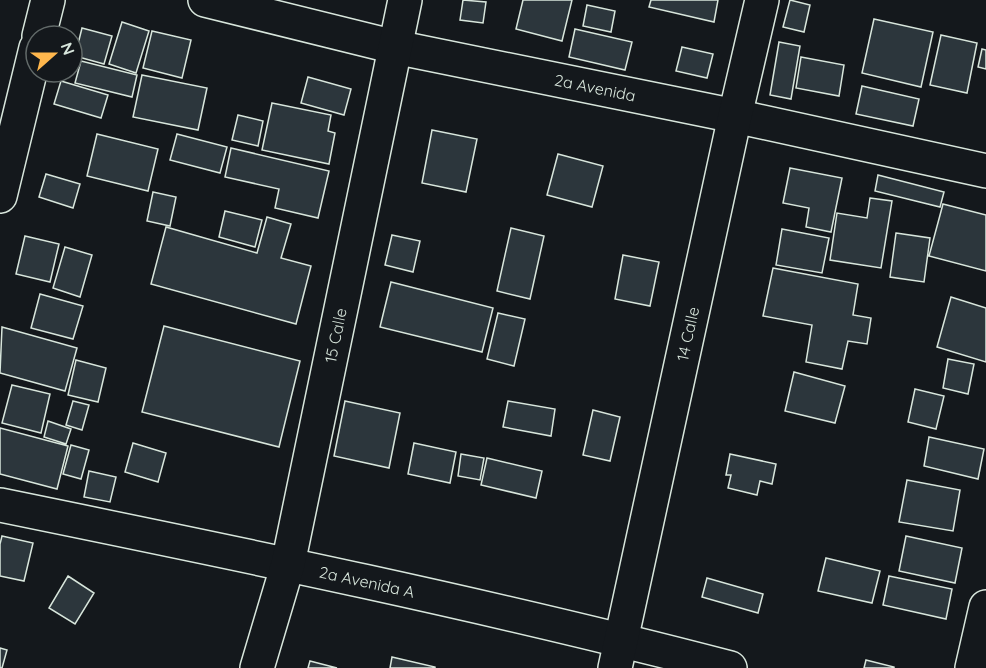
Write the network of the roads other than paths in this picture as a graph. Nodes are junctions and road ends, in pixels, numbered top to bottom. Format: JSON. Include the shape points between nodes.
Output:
{"nodes":[{"id":1,"x":48,"y":0,"type":"edge"},
{"id":2,"x":205,"y":0,"type":"edge"},
{"id":3,"x":405,"y":0,"type":"edge"},
{"id":4,"x":762,"y":0,"type":"edge"},
{"id":5,"x":42,"y":24,"type":"edge"},
{"id":6,"x":395,"y":47,"type":"junction"},
{"id":7,"x":27,"y":84,"type":"edge"},
{"id":8,"x":735,"y":116,"type":"junction"},
{"id":9,"x":986,"y":171,"type":"edge"},
{"id":10,"x":0,"y":196,"type":"edge"},
{"id":11,"x":0,"y":506,"type":"edge"},
{"id":12,"x":288,"y":564,"type":"junction"},
{"id":13,"x":986,"y":607,"type":"edge"},
{"id":14,"x":618,"y":654,"type":"edge"},
{"id":15,"x":257,"y":668,"type":"edge"},
{"id":16,"x":730,"y":668,"type":"edge"},
{"id":17,"x":972,"y":668,"type":"edge"}],
"edges":[{"from":1,"to":5,"type":"street"},
{"from":2,"to":6,"type":"street","name":"2a Avenida"},
{"from":3,"to":6,"type":"street","name":"15 Calle"},
{"from":4,"to":8,"type":"street","name":"14 Calle"},
{"from":6,"to":8,"type":"street","name":"2a Avenida"},
{"from":6,"to":12,"type":"street","name":"15 Calle"},
{"from":7,"to":10,"type":"street"},
{"from":8,"to":9,"type":"street","name":"2a Avenida"},
{"from":8,"to":14,"type":"street","name":"14 Calle"},
{"from":11,"to":12,"type":"street","name":"2a Avenida A"},
{"from":12,"to":14,"type":"street","name":"2a Avenida A"},
{"from":12,"to":15,"type":"street","name":"15 Calle"},
{"from":13,"to":17,"type":"street"},
{"from":14,"to":16,"type":"street","name":"2a Avenida A"}]}
